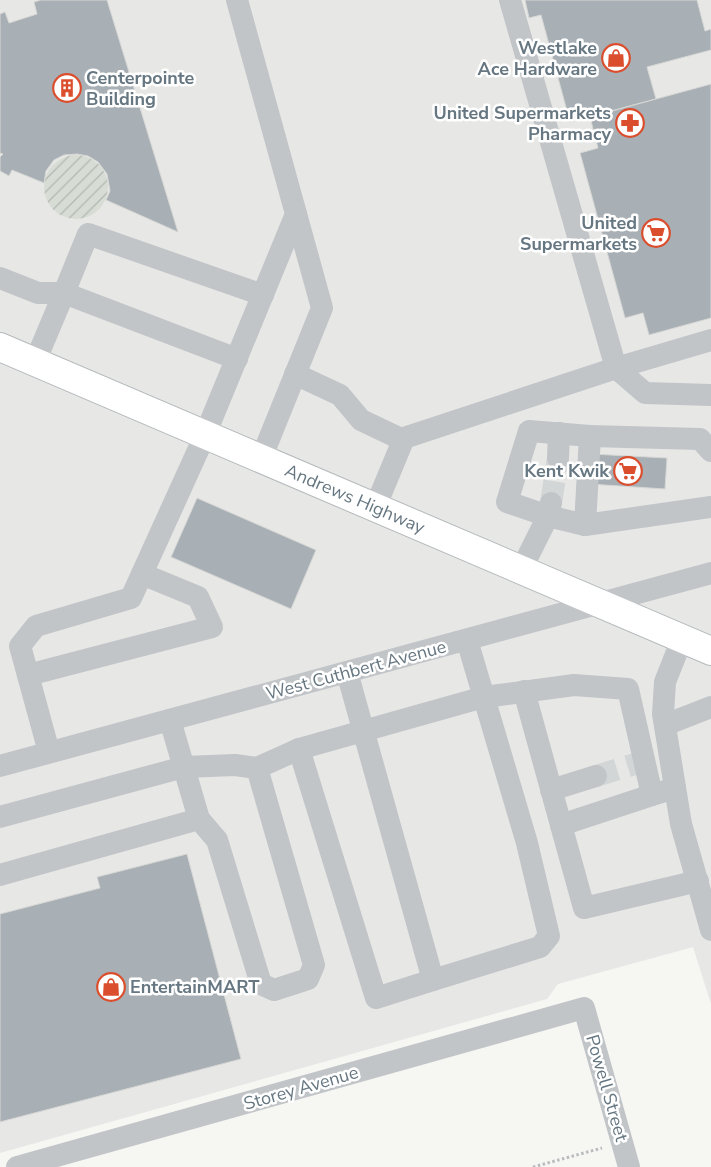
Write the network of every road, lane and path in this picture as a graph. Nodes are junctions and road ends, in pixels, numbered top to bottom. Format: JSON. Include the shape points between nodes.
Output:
{"nodes":[{"id":1,"x":237,"y":0,"type":"edge"},
{"id":2,"x":510,"y":0,"type":"edge"},
{"id":3,"x":296,"y":214,"type":"junction"},
{"id":4,"x":0,"y":278,"type":"edge"},
{"id":5,"x":64,"y":293,"type":"junction"},
{"id":6,"x":263,"y":295,"type":"junction"},
{"id":7,"x":711,"y":340,"type":"edge"},
{"id":8,"x":0,"y":347,"type":"edge"},
{"id":9,"x":237,"y":359,"type":"junction"},
{"id":10,"x":35,"y":362,"type":"junction"},
{"id":11,"x":616,"y":368,"type":"junction"},
{"id":12,"x":295,"y":374,"type":"junction"},
{"id":13,"x":711,"y":395,"type":"edge"},
{"id":14,"x":559,"y":433,"type":"junction"},
{"id":15,"x":205,"y":435,"type":"junction"},
{"id":16,"x":590,"y":436,"type":"junction"},
{"id":17,"x":403,"y":440,"type":"junction"},
{"id":18,"x":711,"y":451,"type":"edge"},
{"id":19,"x":558,"y":458,"type":"tunnel mouth"},
{"id":20,"x":261,"y":459,"type":"junction"},
{"id":21,"x":711,"y":507,"type":"edge"},
{"id":22,"x":375,"y":508,"type":"junction"},
{"id":23,"x":550,"y":510,"type":"junction"},
{"id":24,"x":585,"y":525,"type":"junction"},
{"id":25,"x":521,"y":570,"type":"junction"},
{"id":26,"x":711,"y":573,"type":"edge"},
{"id":27,"x":142,"y":574,"type":"junction"},
{"id":28,"x":600,"y":604,"type":"junction"},
{"id":29,"x":682,"y":639,"type":"junction"},
{"id":30,"x":467,"y":640,"type":"junction"},
{"id":31,"x":711,"y":651,"type":"edge"},
{"id":32,"x":347,"y":672,"type":"junction"},
{"id":33,"x":28,"y":675,"type":"junction"},
{"id":34,"x":524,"y":691,"type":"junction"},
{"id":35,"x":484,"y":697,"type":"junction"},
{"id":36,"x":711,"y":707,"type":"edge"},
{"id":37,"x":170,"y":720,"type":"junction"},
{"id":38,"x":665,"y":725,"type":"junction"},
{"id":39,"x":364,"y":730,"type":"junction"},
{"id":40,"x":299,"y":749,"type":"junction"},
{"id":41,"x":49,"y":752,"type":"junction"},
{"id":42,"x":0,"y":766,"type":"edge"},
{"id":43,"x":184,"y":767,"type":"junction"},
{"id":44,"x":256,"y":768,"type":"junction"},
{"id":45,"x":596,"y":776,"type":"tunnel mouth"},
{"id":46,"x":675,"y":788,"type":"junction"},
{"id":47,"x":551,"y":790,"type":"junction"},
{"id":48,"x":652,"y":795,"type":"junction"},
{"id":49,"x":0,"y":817,"type":"edge"},
{"id":50,"x":199,"y":819,"type":"junction"},
{"id":51,"x":561,"y":825,"type":"junction"},
{"id":52,"x":0,"y":874,"type":"edge"},
{"id":53,"x":698,"y":882,"type":"junction"},
{"id":54,"x":711,"y":930,"type":"edge"},
{"id":55,"x":433,"y":980,"type":"junction"},
{"id":56,"x":584,"y":1008,"type":"joint"},
{"id":57,"x":622,"y":1142,"type":"junction"},
{"id":58,"x":17,"y":1167,"type":"edge"},
{"id":59,"x":533,"y":1167,"type":"edge"},
{"id":60,"x":629,"y":1167,"type":"edge"}],
"edges":[{"from":1,"to":3,"type":"street"},
{"from":2,"to":11,"type":"street"},
{"from":3,"to":6,"type":"street"},
{"from":3,"to":12,"type":"street","via":[[322,308]]},
{"from":4,"to":5,"type":"street","via":[[38,293]]},
{"from":5,"to":6,"type":"street","via":[[88,234]]},
{"from":5,"to":9,"type":"street"},
{"from":5,"to":10,"type":"street"},
{"from":6,"to":9,"type":"street"},
{"from":7,"to":11,"type":"street"},
{"from":8,"to":10,"type":"main road","name":"Andrews Highway"},
{"from":9,"to":15,"type":"street"},
{"from":10,"to":15,"type":"main road","name":"Andrews Highway"},
{"from":11,"to":13,"type":"street","via":[[645,393]]},
{"from":11,"to":17,"type":"street"},
{"from":12,"to":17,"type":"street","via":[[340,395],[361,420]]},
{"from":12,"to":20,"type":"street"},
{"from":14,"to":16,"type":"street"},
{"from":14,"to":19,"type":"street"},
{"from":14,"to":23,"type":"street","via":[[529,430],[508,502]]},
{"from":15,"to":20,"type":"main road","name":"Andrews Highway"},
{"from":15,"to":27,"type":"street"},
{"from":16,"to":18,"type":"street","via":[[700,439]]},
{"from":16,"to":24,"type":"street"},
{"from":17,"to":22,"type":"street"},
{"from":20,"to":22,"type":"main road","name":"Andrews Highway"},
{"from":21,"to":24,"type":"street"},
{"from":22,"to":25,"type":"main road","name":"Andrews Highway"},
{"from":23,"to":24,"type":"street"},
{"from":23,"to":25,"type":"street"},
{"from":25,"to":28,"type":"main road","name":"Andrews Highway"},
{"from":26,"to":28,"type":"street","name":"West Cuthbert Avenue"},
{"from":27,"to":33,"type":"street","via":[[131,598],[36,626],[20,646]]},
{"from":27,"to":33,"type":"street","via":[[198,597],[212,627]]},
{"from":28,"to":29,"type":"main road","name":"Andrews Highway"},
{"from":28,"to":30,"type":"street","name":"West Cuthbert Avenue"},
{"from":29,"to":31,"type":"main road","name":"Andrews Highway"},
{"from":29,"to":38,"type":"street","via":[[665,682]]},
{"from":30,"to":32,"type":"street","name":"West Cuthbert Avenue"},
{"from":30,"to":35,"type":"street"},
{"from":32,"to":37,"type":"street","name":"West Cuthbert Avenue"},
{"from":32,"to":39,"type":"street"},
{"from":33,"to":41,"type":"street"},
{"from":34,"to":35,"type":"street"},
{"from":34,"to":47,"type":"street"},
{"from":34,"to":48,"type":"street","via":[[574,685],[628,689],[640,762]]},
{"from":35,"to":39,"type":"street"},
{"from":35,"to":55,"type":"street","via":[[527,843],[549,936],[540,947]]},
{"from":36,"to":38,"type":"street"},
{"from":37,"to":41,"type":"street","name":"West Cuthbert Avenue"},
{"from":37,"to":43,"type":"street"},
{"from":38,"to":46,"type":"street"},
{"from":39,"to":40,"type":"street"},
{"from":39,"to":55,"type":"street"},
{"from":40,"to":44,"type":"street"},
{"from":40,"to":55,"type":"street","via":[[376,998]]},
{"from":41,"to":42,"type":"street","name":"West Cuthbert Avenue"},
{"from":43,"to":44,"type":"street","via":[[234,765]]},
{"from":43,"to":49,"type":"street"},
{"from":43,"to":50,"type":"street"},
{"from":44,"to":50,"type":"street","via":[[314,965],[308,979],[274,990],[261,984],[218,840]]},
{"from":45,"to":47,"type":"street"},
{"from":46,"to":48,"type":"street"},
{"from":46,"to":53,"type":"street","via":[[681,824]]},
{"from":47,"to":51,"type":"street"},
{"from":48,"to":51,"type":"street"},
{"from":50,"to":52,"type":"street"},
{"from":51,"to":53,"type":"street","via":[[584,908]]},
{"from":53,"to":54,"type":"street"},
{"from":56,"to":57,"type":"street","name":"Powell Street"},
{"from":56,"to":58,"type":"street","name":"Storey Avenue"},
{"from":57,"to":59,"type":"path"},
{"from":57,"to":60,"type":"street","name":"Powell Street"}]}
